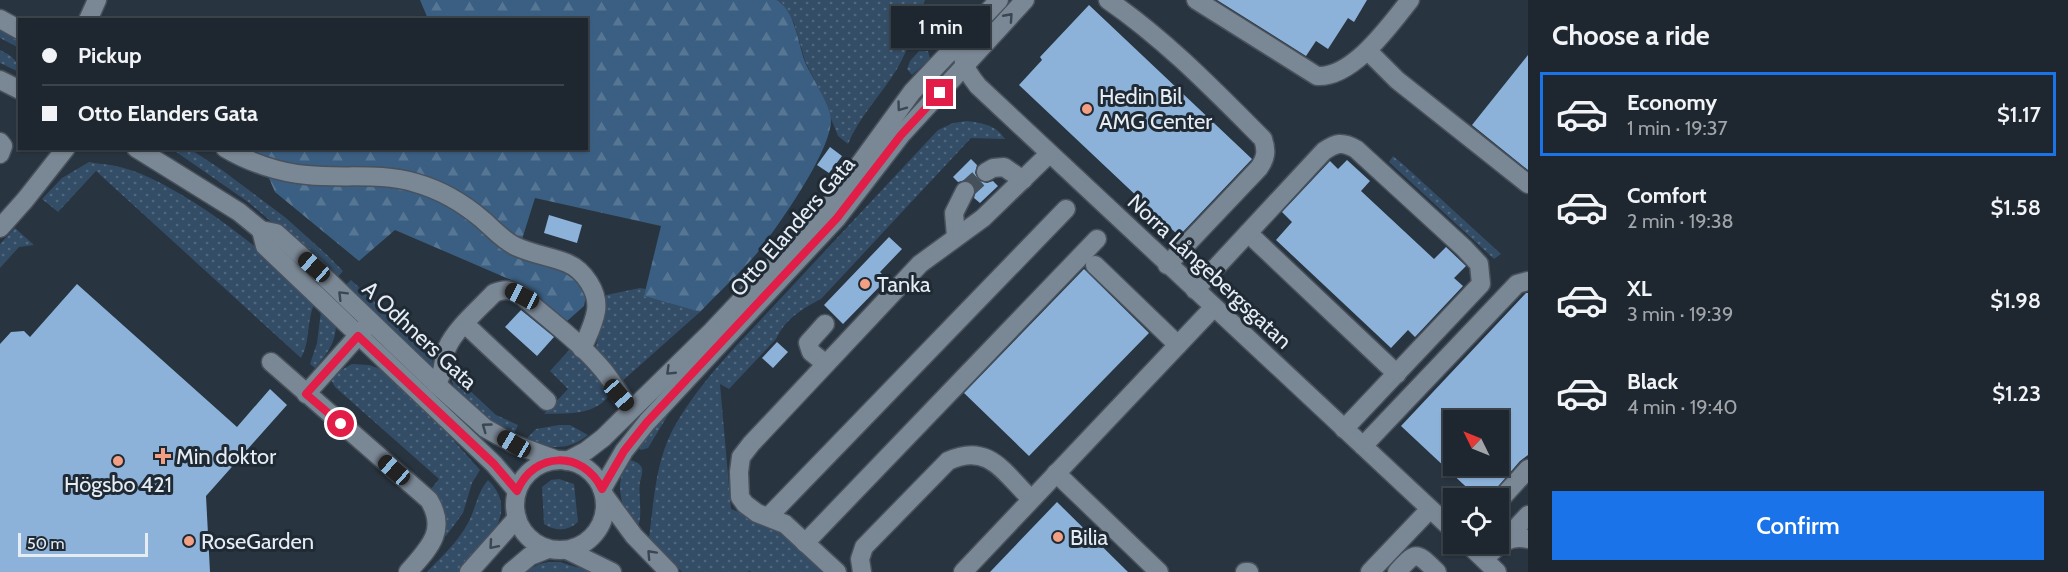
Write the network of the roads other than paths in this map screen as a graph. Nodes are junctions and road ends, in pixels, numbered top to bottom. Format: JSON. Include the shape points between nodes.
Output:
{"nodes":[{"id":1,"x":97,"y":0,"type":"edge"},
{"id":2,"x":999,"y":0,"type":"edge"},
{"id":3,"x":1025,"y":0,"type":"edge"},
{"id":4,"x":1108,"y":0,"type":"edge"},
{"id":5,"x":1196,"y":0,"type":"edge"},
{"id":6,"x":1410,"y":0,"type":"edge"},
{"id":7,"x":89,"y":18,"type":"edge"},
{"id":8,"x":0,"y":19,"type":"edge"},
{"id":9,"x":18,"y":29,"type":"edge"},
{"id":10,"x":968,"y":32,"type":"junction"},
{"id":11,"x":1368,"y":51,"type":"junction"},
{"id":12,"x":965,"y":66,"type":"junction"},
{"id":13,"x":0,"y":80,"type":"edge"},
{"id":14,"x":18,"y":89,"type":"edge"},
{"id":15,"x":0,"y":142,"type":"edge"},
{"id":16,"x":64,"y":150,"type":"edge"},
{"id":17,"x":139,"y":150,"type":"edge"},
{"id":18,"x":231,"y":152,"type":"edge"},
{"id":19,"x":0,"y":154,"type":"edge"},
{"id":20,"x":1048,"y":154,"type":"junction"},
{"id":21,"x":986,"y":172,"type":"tunnel mouth"},
{"id":22,"x":1023,"y":180,"type":"junction"},
{"id":23,"x":1528,"y":184,"type":"edge"},
{"id":24,"x":965,"y":191,"type":"tunnel mouth"},
{"id":25,"x":1066,"y":209,"type":"dead end"},
{"id":26,"x":0,"y":228,"type":"edge"},
{"id":27,"x":1248,"y":233,"type":"junction"},
{"id":28,"x":956,"y":237,"type":"junction"},
{"id":29,"x":1097,"y":239,"type":"dead end"},
{"id":30,"x":1095,"y":265,"type":"dead end"},
{"id":31,"x":1167,"y":265,"type":"junction"},
{"id":32,"x":1528,"y":281,"type":"edge"},
{"id":33,"x":1195,"y":290,"type":"junction"},
{"id":34,"x":1213,"y":308,"type":"junction"},
{"id":35,"x":465,"y":324,"type":"junction"},
{"id":36,"x":825,"y":324,"type":"dead end"},
{"id":37,"x":364,"y":329,"type":"junction"},
{"id":38,"x":1178,"y":345,"type":"junction"},
{"id":39,"x":582,"y":349,"type":"junction"},
{"id":40,"x":272,"y":362,"type":"dead end"},
{"id":41,"x":826,"y":364,"type":"junction"},
{"id":42,"x":1397,"y":374,"type":"junction"},
{"id":43,"x":436,"y":384,"type":"junction"},
{"id":44,"x":306,"y":394,"type":"junction"},
{"id":45,"x":547,"y":401,"type":"dead end"},
{"id":46,"x":631,"y":409,"type":"junction"},
{"id":47,"x":1344,"y":429,"type":"junction"},
{"id":48,"x":1363,"y":446,"type":"junction"},
{"id":49,"x":562,"y":460,"type":"junction"},
{"id":50,"x":1528,"y":469,"type":"edge"},
{"id":51,"x":1056,"y":473,"type":"junction"},
{"id":52,"x":1509,"y":490,"type":"edge"},
{"id":53,"x":517,"y":491,"type":"junction"},
{"id":54,"x":603,"y":492,"type":"junction"},
{"id":55,"x":1031,"y":499,"type":"junction"},
{"id":56,"x":1430,"y":509,"type":"junction"},
{"id":57,"x":1528,"y":515,"type":"edge"},
{"id":58,"x":769,"y":516,"type":"junction"},
{"id":59,"x":517,"y":518,"type":"junction"},
{"id":60,"x":1443,"y":521,"type":"edge"},
{"id":61,"x":1509,"y":536,"type":"edge"},
{"id":62,"x":1509,"y":539,"type":"edge"},
{"id":63,"x":1528,"y":539,"type":"edge"},
{"id":64,"x":805,"y":543,"type":"junction"},
{"id":65,"x":548,"y":549,"type":"junction"},
{"id":66,"x":567,"y":550,"type":"junction"},
{"id":67,"x":1478,"y":554,"type":"edge"},
{"id":68,"x":1491,"y":566,"type":"edge"},
{"id":69,"x":857,"y":571,"type":"edge"},
{"id":70,"x":408,"y":572,"type":"edge"},
{"id":71,"x":469,"y":572,"type":"edge"},
{"id":72,"x":511,"y":572,"type":"edge"},
{"id":73,"x":612,"y":572,"type":"edge"},
{"id":74,"x":669,"y":572,"type":"edge"},
{"id":75,"x":837,"y":572,"type":"edge"},
{"id":76,"x":963,"y":572,"type":"edge"},
{"id":77,"x":1159,"y":572,"type":"edge"},
{"id":78,"x":1370,"y":572,"type":"edge"},
{"id":79,"x":1397,"y":572,"type":"edge"},
{"id":80,"x":1437,"y":572,"type":"edge"}],
"edges":[{"from":1,"to":7,"type":"street"},
{"from":2,"to":10,"type":"street","name":"Otto Elanders Gata"},
{"from":12,"to":3,"type":"street","name":"Otto Elanders Gata","one_way":true},
{"from":4,"to":31,"type":"street","via":[[1187,63],[1263,139],[1266,147],[1258,168]]},
{"from":5,"to":11,"type":"street","via":[[1317,76],[1336,73]]},
{"from":6,"to":11,"type":"street"},
{"from":8,"to":9,"type":"street"},
{"from":10,"to":12,"type":"street","via":[[962,52]]},
{"from":10,"to":46,"type":"street","name":"Otto Elanders Gata","one_way":true,"via":[[912,92],[827,209],[712,331]]},
{"from":11,"to":23,"type":"street","via":[[1397,80]]},
{"from":12,"to":20,"type":"street","name":"Norra Långebergsgatan","via":[[978,86]]},
{"from":12,"to":54,"type":"street","name":"Otto Elanders Gata","via":[[901,135],[837,218],[647,422],[624,451]]},
{"from":13,"to":14,"type":"street"},
{"from":15,"to":19,"type":"street"},
{"from":16,"to":26,"type":"street"},
{"from":17,"to":37,"type":"street","name":"A Odhners Gata","via":[[261,230],[276,233],[314,267]]},
{"from":18,"to":39,"type":"street","via":[[306,175],[387,176],[452,198],[512,244],[580,271],[597,307]]},
{"from":20,"to":22,"type":"street"},
{"from":20,"to":31,"type":"street","name":"Norra Långebergsgatan"},
{"from":21,"to":22,"type":"street","via":[[1004,166]]},
{"from":22,"to":28,"type":"street","via":[[983,218]]},
{"from":24,"to":28,"type":"street","via":[[954,213]]},
{"from":25,"to":58,"type":"street"},
{"from":27,"to":33,"type":"street"},
{"from":27,"to":42,"type":"street"},
{"from":27,"to":42,"type":"street","via":[[1324,151],[1335,143],[1346,143],[1464,248],[1479,264],[1481,284]]},
{"from":28,"to":41,"type":"street","via":[[920,264]]},
{"from":29,"to":64,"type":"street"},
{"from":30,"to":38,"type":"street"},
{"from":31,"to":33,"type":"street","name":"Norra Långebergsgatan"},
{"from":32,"to":48,"type":"street","via":[[1517,284]]},
{"from":33,"to":34,"type":"street","name":"Norra Långebergsgatan"},
{"from":34,"to":38,"type":"street"},
{"from":34,"to":47,"type":"street","name":"Norra Långebergsgatan"},
{"from":35,"to":39,"type":"street","via":[[494,293],[511,290]]},
{"from":35,"to":43,"type":"street","via":[[447,347]]},
{"from":35,"to":45,"type":"street"},
{"from":36,"to":41,"type":"street","via":[[808,343],[811,352]]},
{"from":37,"to":43,"type":"street","name":"A Odhners Gata"},
{"from":37,"to":44,"type":"street"},
{"from":37,"to":53,"type":"street","name":"A Odhners Gata"},
{"from":38,"to":51,"type":"street"},
{"from":39,"to":46,"type":"street"},
{"from":40,"to":44,"type":"street"},
{"from":41,"to":58,"type":"street","via":[[741,457],[740,496],[757,513]]},
{"from":42,"to":47,"type":"street"},
{"from":49,"to":43,"type":"street","name":"A Odhners Gata","one_way":true,"via":[[514,444],[485,428]]},
{"from":44,"to":70,"type":"street","via":[[434,508],[435,539]]},
{"from":46,"to":49,"type":"street","name":"Otto Elanders Gata","via":[[586,451]]},
{"from":47,"to":48,"type":"street","name":"Norra Långebergsgatan"},
{"from":48,"to":56,"type":"street","name":"Norra Långebergsgatan"},
{"from":49,"to":53,"type":"street","name":"Otto Elanders Gata","via":[[532,469]]},
{"from":49,"to":54,"type":"street","via":[[588,470]]},
{"from":50,"to":52,"type":"street"},
{"from":51,"to":55,"type":"street"},
{"from":51,"to":77,"type":"street"},
{"from":53,"to":59,"type":"street"},
{"from":54,"to":66,"type":"street","name":"Otto Elanders Gata","via":[[605,509],[597,530],[587,541]]},
{"from":74,"to":54,"type":"street","one_way":true,"via":[[634,536]]},
{"from":55,"to":69,"type":"street","via":[[986,457],[960,455],[948,461],[864,547]]},
{"from":55,"to":76,"type":"street"},
{"from":56,"to":60,"type":"street","name":"Norra Långebergsgatan"},
{"from":56,"to":78,"type":"street"},
{"from":57,"to":61,"type":"street"},
{"from":58,"to":64,"type":"street","via":[[785,524]]},
{"from":59,"to":65,"type":"street","via":[[526,535]]},
{"from":59,"to":71,"type":"street","one_way":true},
{"from":62,"to":63,"type":"street"},
{"from":64,"to":75,"type":"street"},
{"from":65,"to":66,"type":"street"},
{"from":65,"to":72,"type":"street","via":[[530,556]]},
{"from":66,"to":73,"type":"street"},
{"from":67,"to":68,"type":"street"},
{"from":79,"to":80,"type":"street","via":[[1415,555]]}]}
